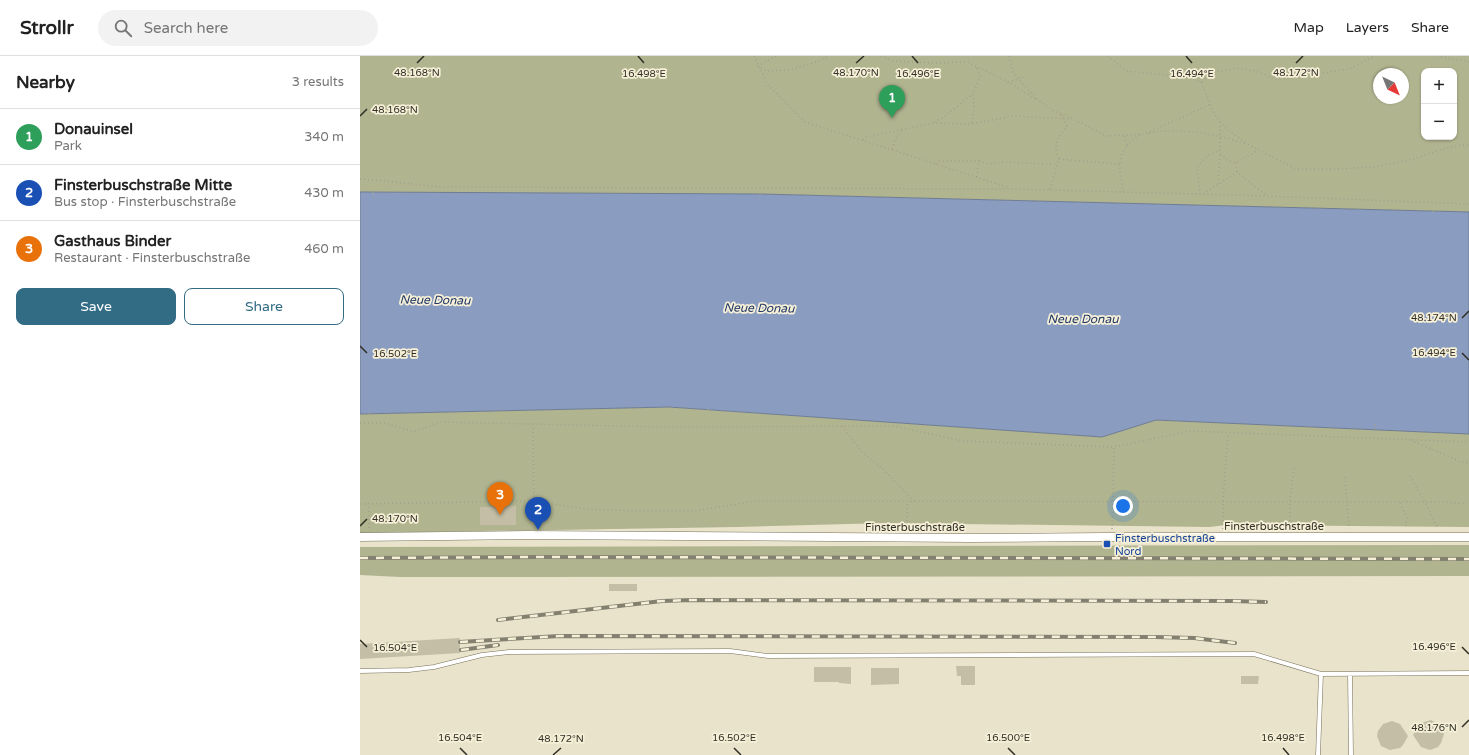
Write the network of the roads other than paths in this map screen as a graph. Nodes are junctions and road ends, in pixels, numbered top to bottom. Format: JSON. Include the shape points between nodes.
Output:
{"nodes":[{"id":1,"x":360,"y":537,"type":"edge"},
{"id":2,"x":1469,"y":537,"type":"edge"},
{"id":3,"x":360,"y":671,"type":"edge"},
{"id":4,"x":1469,"y":673,"type":"edge"},
{"id":5,"x":1321,"y":674,"type":"junction"},
{"id":6,"x":1350,"y":674,"type":"junction"},
{"id":7,"x":1318,"y":755,"type":"edge"},
{"id":8,"x":1351,"y":755,"type":"edge"}],
"edges":[{"from":1,"to":2,"type":"street","name":"Finsterbuschstraße"},
{"from":3,"to":5,"type":"lane","via":[[434,667],[482,655],[509,652],[730,650],[768,656],[1254,654]]},
{"from":4,"to":6,"type":"lane"},
{"from":5,"to":6,"type":"lane"},
{"from":5,"to":7,"type":"lane"},
{"from":6,"to":8,"type":"lane"}]}
